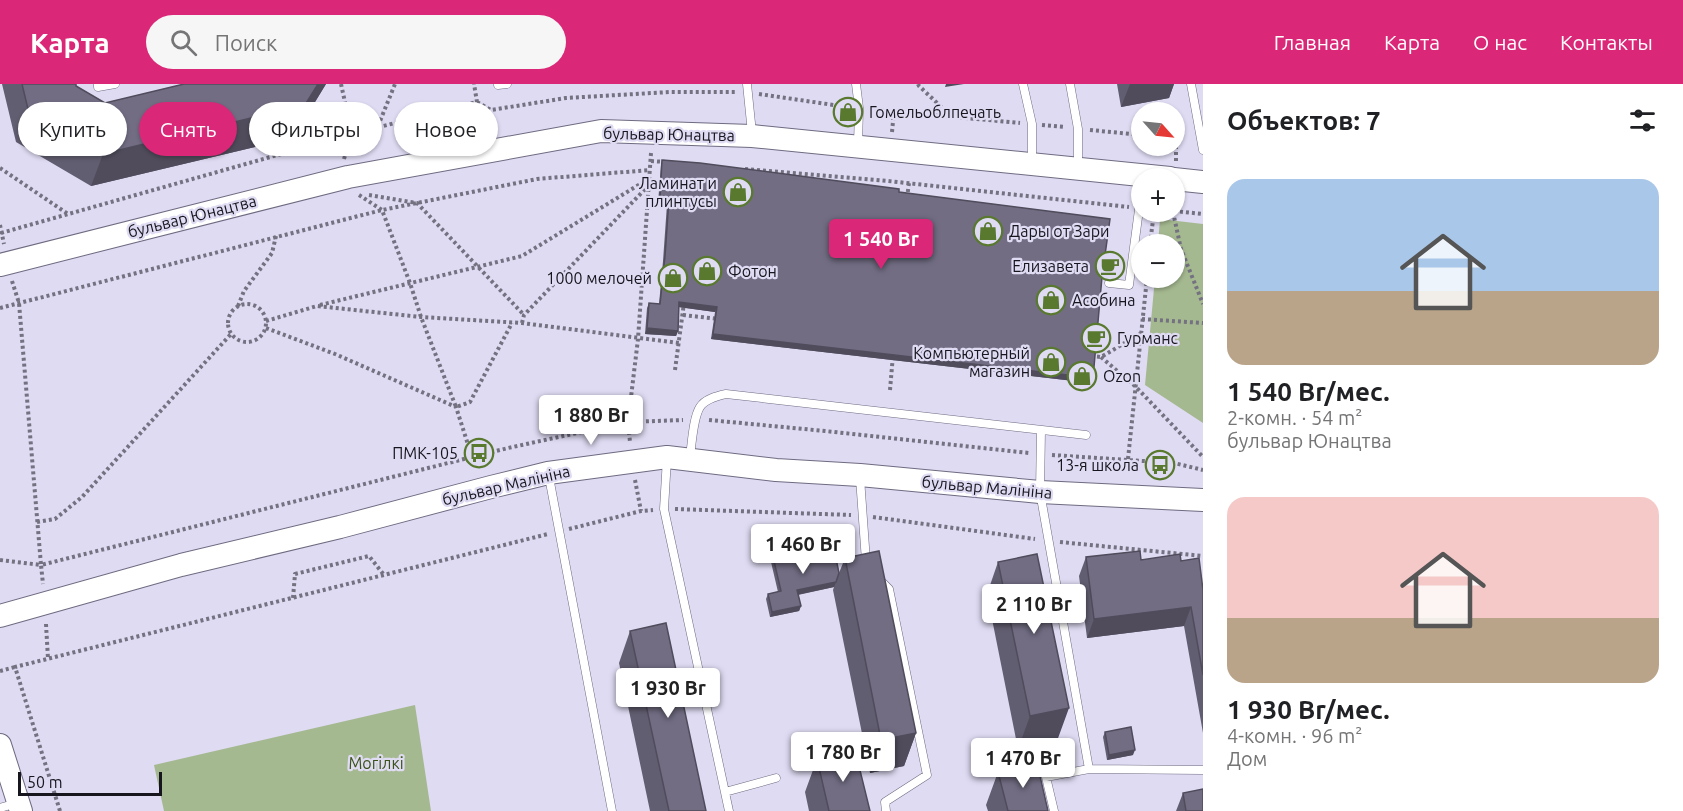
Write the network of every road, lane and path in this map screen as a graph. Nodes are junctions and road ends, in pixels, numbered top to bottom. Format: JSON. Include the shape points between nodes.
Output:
{"nodes":[{"id":1,"x":98,"y":84,"type":"edge"},
{"id":2,"x":115,"y":84,"type":"edge"},
{"id":3,"x":341,"y":84,"type":"edge"},
{"id":4,"x":395,"y":84,"type":"edge"},
{"id":5,"x":474,"y":84,"type":"edge"},
{"id":6,"x":747,"y":84,"type":"edge"},
{"id":7,"x":856,"y":84,"type":"edge"},
{"id":8,"x":918,"y":84,"type":"edge"},
{"id":9,"x":1023,"y":84,"type":"edge"},
{"id":10,"x":1070,"y":84,"type":"edge"},
{"id":11,"x":1191,"y":84,"type":"edge"},
{"id":12,"x":748,"y":93,"type":"junction"},
{"id":13,"x":345,"y":102,"type":"edge"},
{"id":14,"x":477,"y":102,"type":"edge"},
{"id":15,"x":859,"y":108,"type":"junction"},
{"id":16,"x":498,"y":109,"type":"edge"},
{"id":17,"x":382,"y":117,"type":"edge"},
{"id":18,"x":952,"y":117,"type":"junction"},
{"id":19,"x":1032,"y":124,"type":"junction"},
{"id":20,"x":1078,"y":129,"type":"junction"},
{"id":21,"x":652,"y":133,"type":"junction"},
{"id":22,"x":1131,"y":134,"type":"edge"},
{"id":23,"x":752,"y":135,"type":"junction"},
{"id":24,"x":858,"y":147,"type":"junction"},
{"id":25,"x":1203,"y":150,"type":"edge"},
{"id":26,"x":274,"y":156,"type":"edge"},
{"id":27,"x":651,"y":161,"type":"junction"},
{"id":28,"x":675,"y":163,"type":"edge"},
{"id":29,"x":1032,"y":163,"type":"junction"},
{"id":30,"x":0,"y":168,"type":"edge"},
{"id":31,"x":734,"y":168,"type":"edge"},
{"id":32,"x":1078,"y":168,"type":"junction"},
{"id":33,"x":650,"y":170,"type":"junction"},
{"id":34,"x":650,"y":178,"type":"junction"},
{"id":35,"x":1131,"y":178,"type":"edge"},
{"id":36,"x":1185,"y":180,"type":"edge"},
{"id":37,"x":1203,"y":182,"type":"edge"},
{"id":38,"x":909,"y":183,"type":"junction"},
{"id":39,"x":649,"y":185,"type":"junction"},
{"id":40,"x":355,"y":193,"type":"dead end"},
{"id":41,"x":417,"y":203,"type":"junction"},
{"id":42,"x":906,"y":203,"type":"edge"},
{"id":43,"x":1131,"y":207,"type":"edge"},
{"id":44,"x":382,"y":210,"type":"junction"},
{"id":45,"x":1185,"y":212,"type":"edge"},
{"id":46,"x":68,"y":214,"type":"junction"},
{"id":47,"x":1203,"y":214,"type":"edge"},
{"id":48,"x":1136,"y":222,"type":"edge"},
{"id":49,"x":1176,"y":222,"type":"edge"},
{"id":50,"x":2,"y":233,"type":"dead end"},
{"id":51,"x":276,"y":236,"type":"junction"},
{"id":52,"x":0,"y":265,"type":"edge"},
{"id":53,"x":476,"y":266,"type":"junction"},
{"id":54,"x":410,"y":283,"type":"junction"},
{"id":55,"x":1109,"y":283,"type":"dead end"},
{"id":56,"x":1146,"y":288,"type":"edge"},
{"id":57,"x":685,"y":296,"type":"edge"},
{"id":58,"x":19,"y":303,"type":"junction"},
{"id":59,"x":1203,"y":304,"type":"edge"},
{"id":60,"x":238,"y":306,"type":"junction"},
{"id":61,"x":317,"y":306,"type":"junction"},
{"id":62,"x":0,"y":308,"type":"edge"},
{"id":63,"x":524,"y":315,"type":"junction"},
{"id":64,"x":683,"y":315,"type":"junction"},
{"id":65,"x":421,"y":317,"type":"junction"},
{"id":66,"x":1142,"y":319,"type":"junction"},
{"id":67,"x":727,"y":320,"type":"edge"},
{"id":68,"x":266,"y":321,"type":"junction"},
{"id":69,"x":512,"y":323,"type":"junction"},
{"id":70,"x":522,"y":323,"type":"junction"},
{"id":71,"x":1203,"y":323,"type":"edge"},
{"id":72,"x":266,"y":328,"type":"junction"},
{"id":73,"x":231,"y":334,"type":"junction"},
{"id":74,"x":1140,"y":334,"type":"junction"},
{"id":75,"x":638,"y":339,"type":"junction"},
{"id":76,"x":679,"y":343,"type":"junction"},
{"id":77,"x":894,"y":348,"type":"edge"},
{"id":78,"x":1090,"y":356,"type":"edge"},
{"id":79,"x":1101,"y":357,"type":"junction"},
{"id":80,"x":675,"y":370,"type":"dead end"},
{"id":81,"x":1136,"y":387,"type":"junction"},
{"id":82,"x":890,"y":390,"type":"dead end"},
{"id":83,"x":456,"y":407,"type":"junction"},
{"id":84,"x":696,"y":420,"type":"junction"},
{"id":85,"x":1041,"y":430,"type":"junction"},
{"id":86,"x":1086,"y":435,"type":"dead end"},
{"id":87,"x":508,"y":448,"type":"dead end"},
{"id":88,"x":1040,"y":454,"type":"junction"},
{"id":89,"x":472,"y":457,"type":"junction"},
{"id":90,"x":667,"y":457,"type":"junction"},
{"id":91,"x":1203,"y":457,"type":"edge"},
{"id":92,"x":1128,"y":459,"type":"junction"},
{"id":93,"x":690,"y":460,"type":"junction"},
{"id":94,"x":1203,"y":470,"type":"edge"},
{"id":95,"x":548,"y":473,"type":"junction"},
{"id":96,"x":860,"y":475,"type":"junction"},
{"id":97,"x":1040,"y":492,"type":"junction"},
{"id":98,"x":1203,"y":500,"type":"edge"},
{"id":99,"x":664,"y":509,"type":"junction"},
{"id":100,"x":862,"y":516,"type":"junction"},
{"id":101,"x":37,"y":522,"type":"junction"},
{"id":102,"x":560,"y":531,"type":"junction"},
{"id":103,"x":1049,"y":541,"type":"junction"},
{"id":104,"x":1203,"y":556,"type":"edge"},
{"id":105,"x":867,"y":567,"type":"edge"},
{"id":106,"x":874,"y":574,"type":"edge"},
{"id":107,"x":384,"y":575,"type":"junction"},
{"id":108,"x":293,"y":598,"type":"junction"},
{"id":109,"x":0,"y":616,"type":"edge"},
{"id":110,"x":15,"y":667,"type":"junction"},
{"id":111,"x":0,"y":671,"type":"edge"},
{"id":112,"x":0,"y":746,"type":"edge"},
{"id":113,"x":1089,"y":769,"type":"junction"},
{"id":114,"x":1203,"y":770,"type":"edge"},
{"id":115,"x":776,"y":778,"type":"dead end"},
{"id":116,"x":725,"y":792,"type":"junction"},
{"id":117,"x":13,"y":807,"type":"edge"},
{"id":118,"x":60,"y":811,"type":"edge"},
{"id":119,"x":612,"y":811,"type":"edge"},
{"id":120,"x":729,"y":811,"type":"edge"},
{"id":121,"x":886,"y":811,"type":"edge"},
{"id":122,"x":1054,"y":811,"type":"edge"}],
"edges":[{"from":1,"to":2,"type":"lane"},
{"from":3,"to":13,"type":"path"},
{"from":4,"to":17,"type":"path"},
{"from":5,"to":14,"type":"path"},
{"from":6,"to":12,"type":"lane"},
{"from":7,"to":15,"type":"lane"},
{"from":8,"to":18,"type":"path"},
{"from":9,"to":19,"type":"lane"},
{"from":10,"to":20,"type":"lane"},
{"from":11,"to":25,"type":"lane"},
{"from":12,"to":15,"type":"path"},
{"from":12,"to":16,"type":"path","via":[[670,92],[566,98]]},
{"from":12,"to":23,"type":"lane"},
{"from":15,"to":18,"type":"path"},
{"from":15,"to":24,"type":"lane"},
{"from":18,"to":19,"type":"path"},
{"from":19,"to":20,"type":"path"},
{"from":19,"to":29,"type":"lane"},
{"from":20,"to":22,"type":"path"},
{"from":20,"to":32,"type":"lane"},
{"from":21,"to":23,"type":"main road","name":"бульвар Юнацтва"},
{"from":21,"to":27,"type":"path"},
{"from":21,"to":52,"type":"main road","name":"бульвар Юнацтва","via":[[601,131],[348,177]]},
{"from":23,"to":24,"type":"main road","name":"бульвар Юнацтва"},
{"from":24,"to":29,"type":"main road","name":"бульвар Юнацтва"},
{"from":26,"to":46,"type":"path"},
{"from":27,"to":28,"type":"path"},
{"from":27,"to":33,"type":"path"},
{"from":29,"to":32,"type":"main road","name":"бульвар Юнацтва"},
{"from":30,"to":46,"type":"path"},
{"from":31,"to":38,"type":"path"},
{"from":32,"to":35,"type":"main road","name":"бульвар Юнацтва"},
{"from":33,"to":34,"type":"path"},
{"from":33,"to":41,"type":"path","via":[[537,179]]},
{"from":34,"to":39,"type":"path"},
{"from":34,"to":53,"type":"path","via":[[522,256]]},
{"from":36,"to":37,"type":"main road"},
{"from":38,"to":42,"type":"path"},
{"from":38,"to":43,"type":"path"},
{"from":39,"to":63,"type":"path"},
{"from":39,"to":75,"type":"path"},
{"from":40,"to":41,"type":"path"},
{"from":41,"to":44,"type":"path"},
{"from":41,"to":53,"type":"path"},
{"from":44,"to":51,"type":"path"},
{"from":44,"to":54,"type":"path"},
{"from":45,"to":47,"type":"path"},
{"from":46,"to":50,"type":"path"},
{"from":48,"to":55,"type":"lane","via":[[1129,285]]},
{"from":49,"to":59,"type":"path","via":[[1181,249]]},
{"from":51,"to":58,"type":"path"},
{"from":51,"to":60,"type":"path","via":[[272,253],[244,291]]},
{"from":53,"to":54,"type":"path"},
{"from":53,"to":63,"type":"path"},
{"from":54,"to":61,"type":"path"},
{"from":54,"to":65,"type":"path"},
{"from":56,"to":66,"type":"path"},
{"from":57,"to":64,"type":"path"},
{"from":58,"to":62,"type":"path"},
{"from":58,"to":101,"type":"path"},
{"from":60,"to":68,"type":"path","via":[[256,306]]},
{"from":60,"to":73,"type":"path","via":[[228,322]]},
{"from":61,"to":65,"type":"path"},
{"from":61,"to":68,"type":"path"},
{"from":63,"to":70,"type":"path"},
{"from":64,"to":67,"type":"path"},
{"from":64,"to":76,"type":"path"},
{"from":65,"to":69,"type":"path"},
{"from":65,"to":83,"type":"path"},
{"from":66,"to":71,"type":"path"},
{"from":66,"to":74,"type":"path"},
{"from":68,"to":72,"type":"path"},
{"from":69,"to":70,"type":"path"},
{"from":69,"to":83,"type":"path","via":[[470,402]]},
{"from":70,"to":75,"type":"path"},
{"from":72,"to":73,"type":"path","via":[[254,341],[241,341]]},
{"from":72,"to":83,"type":"path"},
{"from":73,"to":101,"type":"path","via":[[82,497],[55,519]]},
{"from":74,"to":79,"type":"path"},
{"from":74,"to":81,"type":"path"},
{"from":75,"to":76,"type":"path"},
{"from":75,"to":84,"type":"path","via":[[628,422]]},
{"from":76,"to":80,"type":"path"},
{"from":77,"to":82,"type":"path"},
{"from":78,"to":79,"type":"path"},
{"from":79,"to":81,"type":"path"},
{"from":81,"to":91,"type":"path"},
{"from":81,"to":92,"type":"path"},
{"from":83,"to":89,"type":"path"},
{"from":84,"to":85,"type":"lane","via":[[706,401],[726,394]]},
{"from":84,"to":88,"type":"path"},
{"from":84,"to":93,"type":"lane"},
{"from":85,"to":86,"type":"lane"},
{"from":85,"to":88,"type":"lane"},
{"from":87,"to":89,"type":"path"},
{"from":88,"to":92,"type":"path"},
{"from":88,"to":97,"type":"lane"},
{"from":89,"to":101,"type":"path","via":[[41,565]]},
{"from":90,"to":93,"type":"main road","name":"бульвар Малініна"},
{"from":90,"to":95,"type":"main road","name":"бульвар Малініна"},
{"from":90,"to":99,"type":"lane"},
{"from":92,"to":94,"type":"path"},
{"from":93,"to":96,"type":"main road","name":"бульвар Малініна"},
{"from":95,"to":102,"type":"lane"},
{"from":95,"to":109,"type":"main road","name":"бульвар Малініна","via":[[181,565]]},
{"from":96,"to":97,"type":"main road","name":"бульвар Малініна"},
{"from":96,"to":100,"type":"lane"},
{"from":97,"to":98,"type":"main road","name":"бульвар Малініна"},
{"from":97,"to":103,"type":"lane"},
{"from":99,"to":100,"type":"path"},
{"from":99,"to":102,"type":"path"},
{"from":99,"to":116,"type":"lane"},
{"from":100,"to":103,"type":"path"},
{"from":100,"to":105,"type":"lane"},
{"from":102,"to":107,"type":"path"},
{"from":102,"to":119,"type":"lane"},
{"from":103,"to":104,"type":"path"},
{"from":103,"to":113,"type":"lane"},
{"from":106,"to":121,"type":"lane","via":[[890,589],[927,776],[885,802]]},
{"from":107,"to":108,"type":"path"},
{"from":107,"to":108,"type":"path","via":[[369,556],[295,574]]},
{"from":108,"to":110,"type":"path"},
{"from":110,"to":111,"type":"path"},
{"from":110,"to":118,"type":"path"},
{"from":112,"to":117,"type":"main road"},
{"from":113,"to":114,"type":"lane"},
{"from":113,"to":122,"type":"lane","via":[[1046,777]]},
{"from":115,"to":116,"type":"lane"},
{"from":116,"to":120,"type":"lane"}]}
